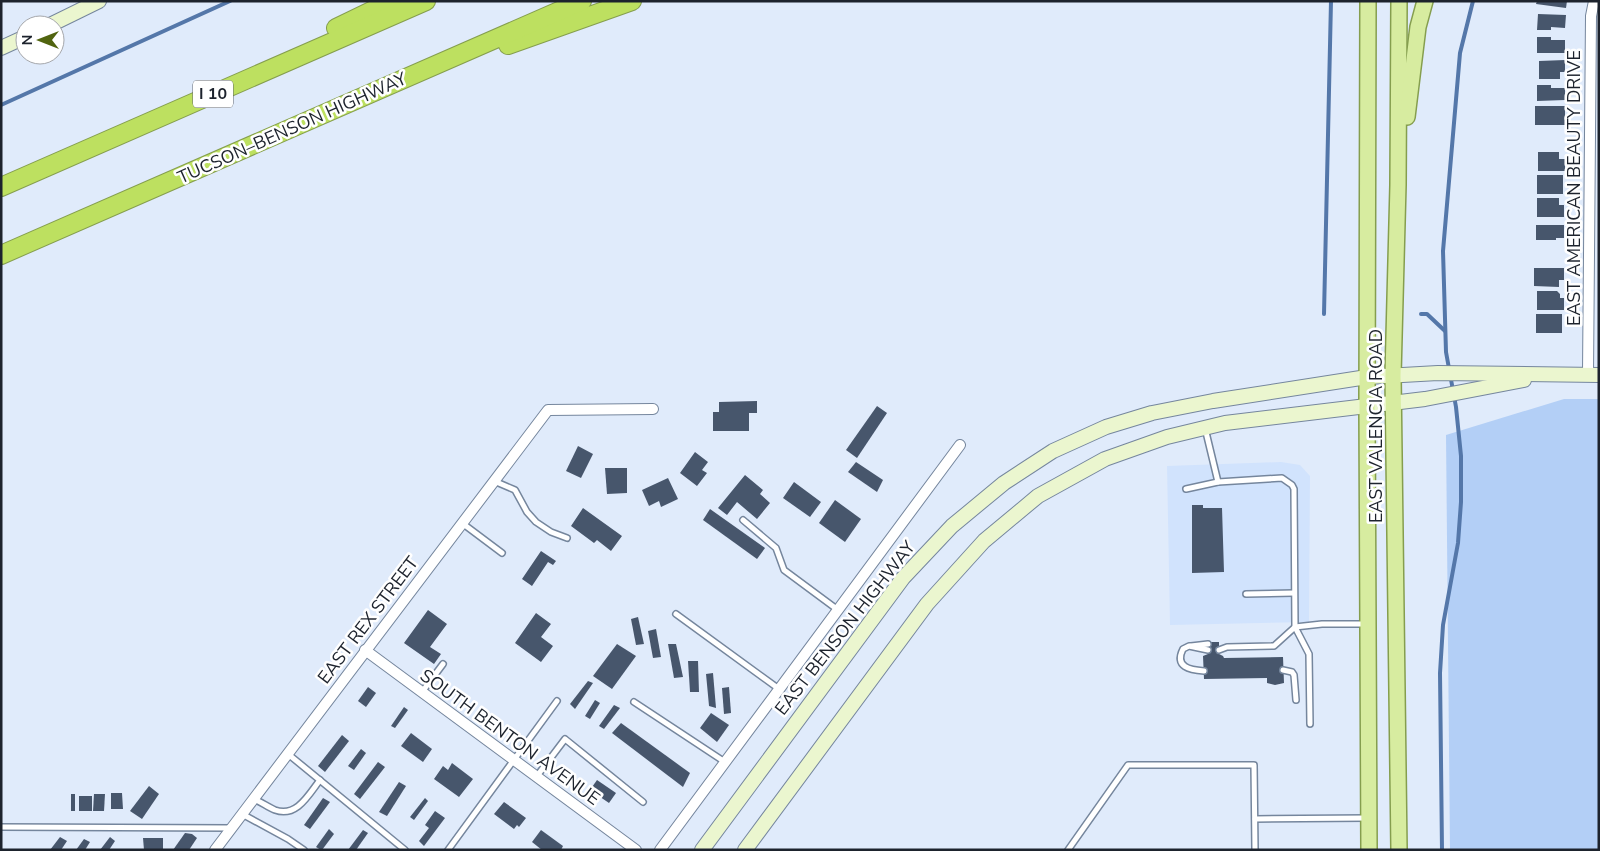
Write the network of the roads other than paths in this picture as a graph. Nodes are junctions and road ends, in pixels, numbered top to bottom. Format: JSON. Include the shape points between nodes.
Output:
{"nodes":[{"id":1,"x":99,"y":1,"type":"edge"},
{"id":2,"x":392,"y":1,"type":"edge"},
{"id":3,"x":426,"y":1,"type":"edge"},
{"id":4,"x":582,"y":1,"type":"edge"},
{"id":5,"x":632,"y":1,"type":"edge"},
{"id":6,"x":1368,"y":1,"type":"edge"},
{"id":7,"x":1399,"y":1,"type":"edge"},
{"id":8,"x":1424,"y":1,"type":"edge"},
{"id":9,"x":1594,"y":1,"type":"edge"},
{"id":10,"x":65,"y":18,"type":"edge"},
{"id":11,"x":15,"y":42,"type":"edge"},
{"id":12,"x":1,"y":48,"type":"edge"},
{"id":13,"x":370,"y":94,"type":"junction"},
{"id":14,"x":1595,"y":128,"type":"edge"},
{"id":15,"x":1398,"y":185,"type":"junction"},
{"id":16,"x":2,"y":186,"type":"edge"},
{"id":17,"x":1,"y":255,"type":"edge"},
{"id":18,"x":1594,"y":260,"type":"edge"},
{"id":19,"x":1594,"y":374,"type":"edge"},
{"id":20,"x":1393,"y":375,"type":"junction"},
{"id":21,"x":1552,"y":375,"type":"junction"},
{"id":22,"x":1367,"y":377,"type":"junction"},
{"id":23,"x":1393,"y":403,"type":"junction"},
{"id":24,"x":1367,"y":406,"type":"junction"},
{"id":25,"x":653,"y":409,"type":"dead end"},
{"id":26,"x":1205,"y":427,"type":"junction"},
{"id":27,"x":960,"y":445,"type":"dead end"},
{"id":28,"x":494,"y":481,"type":"junction"},
{"id":29,"x":1218,"y":482,"type":"junction"},
{"id":30,"x":1186,"y":489,"type":"dead end"},
{"id":31,"x":743,"y":520,"type":"dead end"},
{"id":32,"x":462,"y":523,"type":"junction"},
{"id":33,"x":568,"y":538,"type":"dead end"},
{"id":34,"x":502,"y":553,"type":"dead end"},
{"id":35,"x":1294,"y":593,"type":"junction"},
{"id":36,"x":1246,"y":594,"type":"dead end"},
{"id":37,"x":838,"y":610,"type":"junction"},
{"id":38,"x":676,"y":614,"type":"dead end"},
{"id":39,"x":1369,"y":624,"type":"junction"},
{"id":40,"x":1295,"y":627,"type":"junction"},
{"id":41,"x":1208,"y":644,"type":"dead end"},
{"id":42,"x":1189,"y":646,"type":"junction"},
{"id":43,"x":1219,"y":647,"type":"dead end"},
{"id":44,"x":365,"y":650,"type":"junction"},
{"id":45,"x":1208,"y":650,"type":"dead end"},
{"id":46,"x":443,"y":664,"type":"dead end"},
{"id":47,"x":1204,"y":670,"type":"dead end"},
{"id":48,"x":1283,"y":670,"type":"dead end"},
{"id":49,"x":779,"y":689,"type":"junction"},
{"id":50,"x":422,"y":692,"type":"junction"},
{"id":51,"x":557,"y":700,"type":"dead end"},
{"id":52,"x":1296,"y":700,"type":"dead end"},
{"id":53,"x":634,"y":702,"type":"dead end"},
{"id":54,"x":1310,"y":724,"type":"dead end"},
{"id":55,"x":288,"y":754,"type":"junction"},
{"id":56,"x":514,"y":760,"type":"junction"},
{"id":57,"x":725,"y":762,"type":"junction"},
{"id":58,"x":537,"y":776,"type":"junction"},
{"id":59,"x":320,"y":780,"type":"junction"},
{"id":60,"x":254,"y":798,"type":"junction"},
{"id":61,"x":643,"y":802,"type":"dead end"},
{"id":62,"x":242,"y":814,"type":"junction"},
{"id":63,"x":1369,"y":818,"type":"junction"},
{"id":64,"x":1255,"y":819,"type":"junction"},
{"id":65,"x":1,"y":827,"type":"edge"},
{"id":66,"x":232,"y":828,"type":"junction"},
{"id":67,"x":218,"y":849,"type":"edge"},
{"id":68,"x":304,"y":850,"type":"edge"},
{"id":69,"x":405,"y":850,"type":"edge"},
{"id":70,"x":448,"y":850,"type":"edge"},
{"id":71,"x":636,"y":850,"type":"edge"},
{"id":72,"x":660,"y":850,"type":"edge"},
{"id":73,"x":702,"y":850,"type":"edge"},
{"id":74,"x":745,"y":850,"type":"edge"},
{"id":75,"x":1068,"y":850,"type":"edge"},
{"id":76,"x":1255,"y":850,"type":"edge"},
{"id":77,"x":1369,"y":850,"type":"edge"},
{"id":78,"x":1399,"y":850,"type":"edge"}],
"edges":[{"from":1,"to":10,"type":"main road"},
{"from":2,"to":16,"type":"highway"},
{"from":3,"to":16,"type":"highway","number":"I 10"},
{"from":4,"to":13,"type":"highway","name":"TUCSON–BENSON HIGHWAY"},
{"from":5,"to":13,"type":"highway"},
{"from":6,"to":22,"type":"main road","name":"EAST VALENCIA ROAD"},
{"from":7,"to":15,"type":"main road","name":"EAST VALENCIA ROAD"},
{"from":8,"to":15,"type":"main road"},
{"from":9,"to":14,"type":"street","name":"EAST AMERICAN BEAUTY DRIVE","via":[[1591,16]]},
{"from":11,"to":12,"type":"main road"},
{"from":13,"to":17,"type":"highway","name":"TUCSON–BENSON HIGHWAY"},
{"from":14,"to":18,"type":"street","name":"EAST AMERICAN BEAUTY DRIVE"},
{"from":15,"to":20,"type":"main road","name":"EAST VALENCIA ROAD"},
{"from":18,"to":19,"type":"street","name":"EAST AMERICAN BEAUTY DRIVE"},
{"from":19,"to":21,"type":"main road"},
{"from":20,"to":21,"type":"main road","name":"EAST BENSON HIGHWAY"},
{"from":20,"to":22,"type":"main road","name":"EAST BENSON HIGHWAY"},
{"from":20,"to":23,"type":"main road","name":"EAST VALENCIA ROAD"},
{"from":21,"to":23,"type":"main road"},
{"from":22,"to":24,"type":"main road","name":"EAST VALENCIA ROAD"},
{"from":22,"to":73,"type":"main road","name":"EAST BENSON HIGHWAY","via":[[1213,400],[1152,413],[1106,427],[1053,452],[1004,483],[952,526],[903,578]]},
{"from":23,"to":24,"type":"main road"},
{"from":23,"to":78,"type":"main road","name":"EAST VALENCIA ROAD"},
{"from":24,"to":26,"type":"main road"},
{"from":24,"to":39,"type":"main road","name":"EAST VALENCIA ROAD"},
{"from":25,"to":28,"type":"street","name":"EAST REX STREET","via":[[548,410]]},
{"from":26,"to":29,"type":"lane"},
{"from":26,"to":74,"type":"main road","via":[[1105,459],[1038,496],[984,540],[927,604]]},
{"from":27,"to":37,"type":"street","name":"EAST BENSON HIGHWAY"},
{"from":28,"to":32,"type":"street","name":"EAST REX STREET"},
{"from":28,"to":33,"type":"lane","via":[[514,490],[536,522]]},
{"from":29,"to":30,"type":"lane"},
{"from":29,"to":35,"type":"lane","via":[[1282,478],[1292,485]]},
{"from":31,"to":37,"type":"lane","via":[[776,548],[784,570]]},
{"from":32,"to":34,"type":"lane"},
{"from":32,"to":44,"type":"street","name":"EAST REX STREET"},
{"from":35,"to":36,"type":"lane"},
{"from":35,"to":40,"type":"lane"},
{"from":37,"to":49,"type":"street","name":"EAST BENSON HIGHWAY"},
{"from":38,"to":49,"type":"lane"},
{"from":39,"to":40,"type":"lane"},
{"from":39,"to":63,"type":"main road","name":"EAST VALENCIA ROAD"},
{"from":40,"to":43,"type":"lane","via":[[1274,646]]},
{"from":40,"to":54,"type":"lane","via":[[1309,654]]},
{"from":41,"to":42,"type":"lane"},
{"from":42,"to":45,"type":"lane"},
{"from":42,"to":47,"type":"lane","via":[[1182,652],[1184,666],[1190,670]]},
{"from":44,"to":50,"type":"street","name":"SOUTH BENTON AVENUE"},
{"from":44,"to":55,"type":"street","name":"EAST REX STREET"},
{"from":46,"to":50,"type":"lane"},
{"from":48,"to":52,"type":"lane","via":[[1294,675]]},
{"from":49,"to":57,"type":"street","name":"EAST BENSON HIGHWAY"},
{"from":50,"to":56,"type":"street","name":"SOUTH BENTON AVENUE"},
{"from":51,"to":56,"type":"lane"},
{"from":53,"to":57,"type":"lane"},
{"from":55,"to":59,"type":"lane"},
{"from":55,"to":60,"type":"street","name":"EAST REX STREET"},
{"from":56,"to":58,"type":"street","name":"SOUTH BENTON AVENUE"},
{"from":56,"to":70,"type":"lane"},
{"from":57,"to":72,"type":"street","name":"EAST BENSON HIGHWAY"},
{"from":58,"to":61,"type":"lane","via":[[565,739]]},
{"from":58,"to":71,"type":"street","name":"SOUTH BENTON AVENUE"},
{"from":59,"to":60,"type":"lane","via":[[292,811],[276,810]]},
{"from":59,"to":69,"type":"lane"},
{"from":60,"to":62,"type":"street","name":"EAST REX STREET"},
{"from":62,"to":66,"type":"street","name":"EAST REX STREET"},
{"from":62,"to":68,"type":"lane"},
{"from":63,"to":64,"type":"lane"},
{"from":63,"to":77,"type":"main road","name":"EAST VALENCIA ROAD"},
{"from":64,"to":75,"type":"lane","via":[[1254,765],[1128,765]]},
{"from":64,"to":76,"type":"lane"},
{"from":65,"to":66,"type":"lane"},
{"from":66,"to":67,"type":"street","name":"EAST REX STREET"}]}
